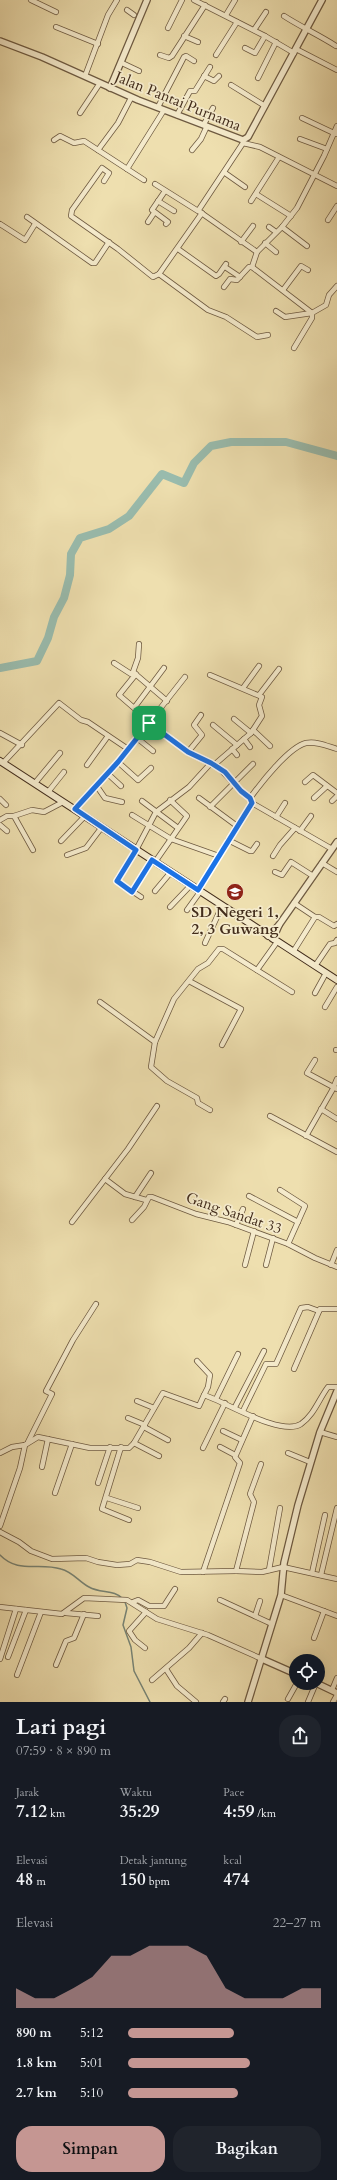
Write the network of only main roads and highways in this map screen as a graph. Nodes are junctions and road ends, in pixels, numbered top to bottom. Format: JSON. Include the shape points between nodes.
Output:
{"nodes":[{"id":1,"x":1,"y":762,"type":"edge"},
{"id":2,"x":337,"y":980,"type":"edge"}],
"edges":[{"from":1,"to":2,"type":"main road"}]}
